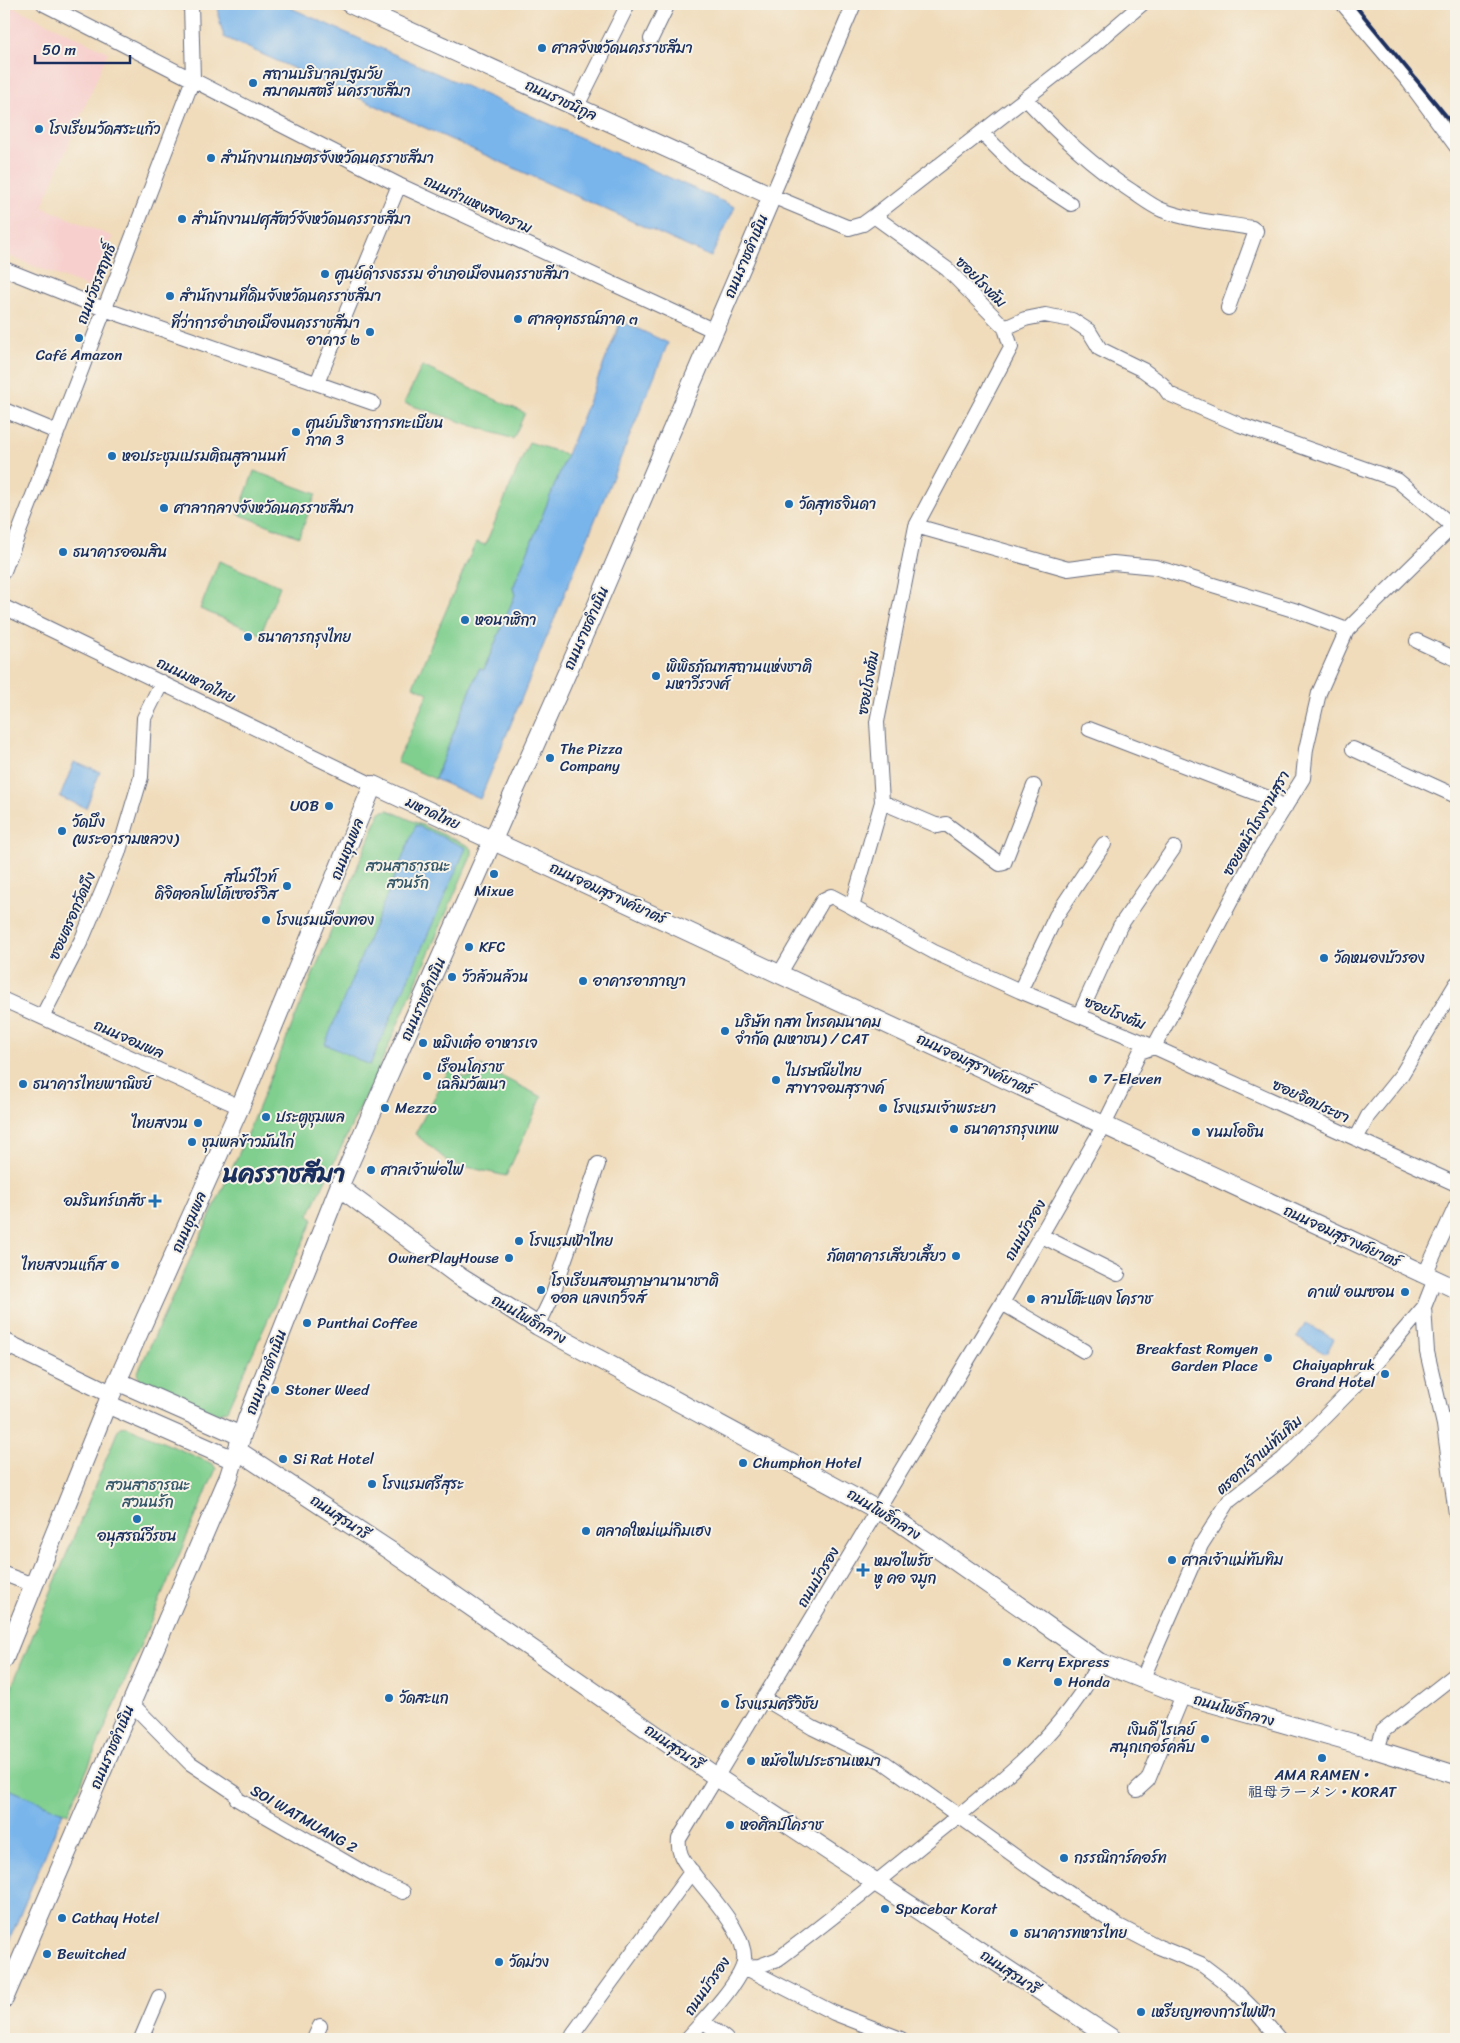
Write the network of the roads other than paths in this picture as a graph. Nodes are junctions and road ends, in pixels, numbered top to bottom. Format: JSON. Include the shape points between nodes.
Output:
{"nodes":[{"id":1,"x":44,"y":4,"type":"edge"},
{"id":2,"x":191,"y":4,"type":"edge"},
{"id":3,"x":350,"y":4,"type":"edge"},
{"id":4,"x":628,"y":4,"type":"edge"},
{"id":5,"x":668,"y":4,"type":"edge"},
{"id":6,"x":854,"y":4,"type":"edge"},
{"id":7,"x":1142,"y":4,"type":"edge"},
{"id":8,"x":1343,"y":4,"type":"edge"},
{"id":9,"x":651,"y":39,"type":"dead end"},
{"id":10,"x":192,"y":79,"type":"junction"},
{"id":11,"x":1026,"y":99,"type":"junction"},
{"id":12,"x":576,"y":108,"type":"junction"},
{"id":13,"x":982,"y":133,"type":"junction"},
{"id":14,"x":1456,"y":146,"type":"edge"},
{"id":15,"x":399,"y":185,"type":"junction"},
{"id":16,"x":772,"y":196,"type":"junction"},
{"id":17,"x":1071,"y":204,"type":"dead end"},
{"id":18,"x":874,"y":216,"type":"junction"},
{"id":19,"x":4,"y":269,"type":"edge"},
{"id":20,"x":1228,"y":308,"type":"dead end"},
{"id":21,"x":104,"y":310,"type":"junction"},
{"id":22,"x":1005,"y":328,"type":"junction"},
{"id":23,"x":715,"y":331,"type":"junction"},
{"id":24,"x":317,"y":383,"type":"junction"},
{"id":25,"x":373,"y":403,"type":"dead end"},
{"id":26,"x":4,"y":410,"type":"edge"},
{"id":27,"x":57,"y":432,"type":"junction"},
{"id":28,"x":1455,"y":525,"type":"edge"},
{"id":29,"x":916,"y":526,"type":"junction"},
{"id":30,"x":4,"y":571,"type":"edge"},
{"id":31,"x":4,"y":607,"type":"edge"},
{"id":32,"x":1347,"y":630,"type":"junction"},
{"id":33,"x":1416,"y":641,"type":"dead end"},
{"id":34,"x":1456,"y":659,"type":"edge"},
{"id":35,"x":162,"y":682,"type":"junction"},
{"id":36,"x":1089,"y":729,"type":"dead end"},
{"id":37,"x":1353,"y":749,"type":"dead end"},
{"id":38,"x":373,"y":784,"type":"junction"},
{"id":39,"x":1034,"y":786,"type":"dead end"},
{"id":40,"x":1456,"y":796,"type":"edge"},
{"id":41,"x":882,"y":802,"type":"junction"},
{"id":42,"x":1286,"y":808,"type":"junction"},
{"id":43,"x":493,"y":840,"type":"junction"},
{"id":44,"x":1104,"y":844,"type":"dead end"},
{"id":45,"x":1174,"y":848,"type":"dead end"},
{"id":46,"x":852,"y":907,"type":"junction"},
{"id":47,"x":780,"y":973,"type":"junction"},
{"id":48,"x":1456,"y":984,"type":"edge"},
{"id":49,"x":1020,"y":991,"type":"junction"},
{"id":50,"x":4,"y":1000,"type":"edge"},
{"id":51,"x":1079,"y":1016,"type":"junction"},
{"id":52,"x":42,"y":1018,"type":"junction"},
{"id":53,"x":1154,"y":1047,"type":"junction"},
{"id":54,"x":240,"y":1107,"type":"junction"},
{"id":55,"x":1104,"y":1125,"type":"junction"},
{"id":56,"x":1356,"y":1139,"type":"junction"},
{"id":57,"x":598,"y":1164,"type":"dead end"},
{"id":58,"x":1456,"y":1184,"type":"edge"},
{"id":59,"x":339,"y":1187,"type":"junction"},
{"id":60,"x":1456,"y":1206,"type":"edge"},
{"id":61,"x":1040,"y":1235,"type":"junction"},
{"id":62,"x":1118,"y":1274,"type":"dead end"},
{"id":63,"x":1430,"y":1277,"type":"junction"},
{"id":64,"x":1456,"y":1289,"type":"edge"},
{"id":65,"x":1002,"y":1303,"type":"junction"},
{"id":66,"x":1424,"y":1307,"type":"junction"},
{"id":67,"x":538,"y":1326,"type":"junction"},
{"id":68,"x":4,"y":1342,"type":"edge"},
{"id":69,"x":1084,"y":1351,"type":"dead end"},
{"id":70,"x":112,"y":1393,"type":"junction"},
{"id":71,"x":238,"y":1449,"type":"junction"},
{"id":72,"x":879,"y":1508,"type":"junction"},
{"id":73,"x":1456,"y":1514,"type":"edge"},
{"id":74,"x":4,"y":1574,"type":"edge"},
{"id":75,"x":33,"y":1585,"type":"junction"},
{"id":76,"x":4,"y":1659,"type":"edge"},
{"id":77,"x":1100,"y":1662,"type":"junction"},
{"id":78,"x":1456,"y":1674,"type":"edge"},
{"id":79,"x":1142,"y":1680,"type":"junction"},
{"id":80,"x":1183,"y":1695,"type":"junction"},
{"id":81,"x":763,"y":1698,"type":"junction"},
{"id":82,"x":131,"y":1703,"type":"junction"},
{"id":83,"x":1377,"y":1750,"type":"junction"},
{"id":84,"x":1456,"y":1775,"type":"edge"},
{"id":85,"x":715,"y":1776,"type":"junction"},
{"id":86,"x":1137,"y":1790,"type":"dead end"},
{"id":87,"x":959,"y":1815,"type":"junction"},
{"id":88,"x":692,"y":1871,"type":"junction"},
{"id":89,"x":876,"y":1882,"type":"junction"},
{"id":90,"x":403,"y":1892,"type":"dead end"},
{"id":91,"x":743,"y":1967,"type":"junction"},
{"id":92,"x":159,"y":1997,"type":"dead end"},
{"id":93,"x":4,"y":1999,"type":"edge"},
{"id":94,"x":703,"y":2021,"type":"junction"},
{"id":95,"x":320,"y":2026,"type":"dead end"},
{"id":96,"x":142,"y":2039,"type":"edge"},
{"id":97,"x":314,"y":2039,"type":"edge"},
{"id":98,"x":572,"y":2039,"type":"edge"},
{"id":99,"x":687,"y":2039,"type":"edge"},
{"id":100,"x":726,"y":2039,"type":"edge"},
{"id":101,"x":900,"y":2039,"type":"edge"},
{"id":102,"x":1113,"y":2039,"type":"edge"},
{"id":103,"x":1279,"y":2039,"type":"edge"}],
"edges":[{"from":1,"to":10,"type":"street","name":"ถนนกำแหงสงคราม"},
{"from":2,"to":10,"type":"street","name":"ถนนวัชรสฤทธิ์"},
{"from":3,"to":12,"type":"main road","name":"ถนนราชนิกูล"},
{"from":4,"to":12,"type":"street"},
{"from":5,"to":9,"type":"street"},
{"from":6,"to":16,"type":"street","name":"ถนนราชดำเนิน"},
{"from":7,"to":11,"type":"street"},
{"from":8,"to":14,"type":"street","via":[[1409,82]]},
{"from":10,"to":15,"type":"street","name":"ถนนกำแหงสงคราม"},
{"from":10,"to":21,"type":"street","name":"ถนนวัชรสฤทธิ์"},
{"from":11,"to":13,"type":"street"},
{"from":11,"to":20,"type":"street","via":[[1085,158],[1160,209],[1256,231]]},
{"from":12,"to":16,"type":"main road","name":"ถนนราชนิกูล"},
{"from":13,"to":17,"type":"street","via":[[1019,170]]},
{"from":13,"to":18,"type":"street"},
{"from":15,"to":23,"type":"street","name":"ถนนกำแหงสงคราม"},
{"from":15,"to":24,"type":"street"},
{"from":16,"to":18,"type":"street","via":[[849,228]]},
{"from":16,"to":23,"type":"main road","name":"ถนนราชดำเนิน"},
{"from":18,"to":22,"type":"street","name":"ซอยโรงต้ม","via":[[947,269]]},
{"from":19,"to":21,"type":"street"},
{"from":21,"to":24,"type":"street"},
{"from":21,"to":27,"type":"street","name":"ถนนวัชรสฤทธิ์"},
{"from":22,"to":28,"type":"street","via":[[1024,319],[1045,315],[1072,320],[1089,331],[1100,349],[1143,370],[1162,384],[1169,394],[1240,425],[1397,480]]},
{"from":22,"to":29,"type":"street","name":"ซอยโรงต้ม","via":[[1011,347]]},
{"from":23,"to":43,"type":"main road","name":"ถนนราชดำเนิน"},
{"from":24,"to":25,"type":"street"},
{"from":26,"to":27,"type":"street"},
{"from":27,"to":30,"type":"street","name":"ถนนวัชรสฤทธิ์"},
{"from":28,"to":32,"type":"street","name":"ซอยหน้าโรงงานสุรา"},
{"from":29,"to":32,"type":"street","via":[[1068,569],[1113,563],[1155,567]]},
{"from":29,"to":41,"type":"street","name":"ซอยโรงต้ม","via":[[877,722]]},
{"from":31,"to":35,"type":"street","name":"ถนนมหาดไทย"},
{"from":32,"to":42,"type":"street","name":"ซอยหน้าโรงงานสุรา","via":[[1319,693],[1303,778]]},
{"from":33,"to":34,"type":"street"},
{"from":35,"to":38,"type":"street","name":"ถนนมหาดไทย"},
{"from":35,"to":52,"type":"street","name":"ซอยตรอกวัดบึง","via":[[144,718],[141,777],[118,854],[82,939]]},
{"from":36,"to":42,"type":"street","via":[[1271,799]]},
{"from":37,"to":40,"type":"street"},
{"from":38,"to":43,"type":"main road","name":"มหาดไทย"},
{"from":38,"to":54,"type":"main road","name":"ถนนชุมพล"},
{"from":39,"to":41,"type":"street","via":[[1004,863],[1000,864],[946,824],[938,826]]},
{"from":41,"to":46,"type":"street","name":"ซอยโรงต้ม"},
{"from":42,"to":53,"type":"street","name":"ซอยหน้าโรงงานสุรา","via":[[1254,857]]},
{"from":43,"to":47,"type":"main road","name":"ถนนจอมสุรางค์ยาตร์"},
{"from":43,"to":59,"type":"main road","name":"ถนนราชดำเนิน"},
{"from":44,"to":49,"type":"street","via":[[1056,916]]},
{"from":45,"to":51,"type":"street","via":[[1120,926]]},
{"from":46,"to":47,"type":"street","via":[[831,896],[823,900]]},
{"from":46,"to":49,"type":"street","name":"ซอยโรงต้ม","via":[[934,952]]},
{"from":47,"to":55,"type":"main road","name":"ถนนจอมสุรางค์ยาตร์"},
{"from":48,"to":56,"type":"street","via":[[1402,1074],[1368,1116]]},
{"from":49,"to":51,"type":"street","name":"ซอยโรงต้ม"},
{"from":50,"to":52,"type":"street","name":"ถนนจอมพล"},
{"from":51,"to":53,"type":"street","name":"ซอยโรงต้ม"},
{"from":52,"to":54,"type":"street","name":"ถนนจอมพล"},
{"from":53,"to":55,"type":"street","name":"ซอยหน้าโรงงานสุรา","via":[[1140,1052]]},
{"from":53,"to":56,"type":"street","name":"ซอยจิตประชา"},
{"from":54,"to":70,"type":"main road","name":"ถนนชุมพล"},
{"from":55,"to":61,"type":"street","name":"ถนนบัวรอง"},
{"from":55,"to":63,"type":"main road","name":"ถนนจอมสุรางค์ยาตร์"},
{"from":56,"to":58,"type":"street","name":"ซอยจิตประชา"},
{"from":57,"to":67,"type":"street","via":[[551,1299]]},
{"from":59,"to":67,"type":"main road","name":"ถนนโพธิ์กลาง","via":[[460,1277]]},
{"from":59,"to":71,"type":"main road","name":"ถนนราชดำเนิน"},
{"from":60,"to":63,"type":"street"},
{"from":61,"to":62,"type":"street"},
{"from":61,"to":65,"type":"street","name":"ถนนบัวรอง"},
{"from":63,"to":64,"type":"main road","name":"ถนนจอมสุรางค์ยาตร์"},
{"from":63,"to":66,"type":"street"},
{"from":65,"to":69,"type":"street"},
{"from":65,"to":72,"type":"street","name":"ถนนบัวรอง"},
{"from":66,"to":73,"type":"street","via":[[1427,1352],[1444,1425]]},
{"from":66,"to":79,"type":"street","name":"ตรอกเจ้าแม่ทับทิม","via":[[1364,1377],[1284,1459],[1229,1501],[1200,1545]]},
{"from":67,"to":72,"type":"main road","name":"ถนนโพธิ์กลาง"},
{"from":68,"to":70,"type":"main road"},
{"from":70,"to":71,"type":"main road"},
{"from":70,"to":71,"type":"main road"},
{"from":70,"to":75,"type":"main road","name":"ถนนชุมพล"},
{"from":71,"to":82,"type":"main road","name":"ถนนราชดำเนิน"},
{"from":71,"to":85,"type":"main road","name":"ถนนสุรนารี"},
{"from":72,"to":77,"type":"main road","name":"ถนนโพธิ์กลาง"},
{"from":72,"to":81,"type":"street","name":"ถนนบัวรอง"},
{"from":74,"to":75,"type":"street"},
{"from":75,"to":76,"type":"main road","name":"ถนนชุมพล"},
{"from":77,"to":79,"type":"main road","name":"ถนนโพธิ์กลาง"},
{"from":77,"to":87,"type":"street","via":[[1065,1717]]},
{"from":78,"to":83,"type":"street","via":[[1383,1731]]},
{"from":79,"to":80,"type":"main road","name":"ถนนโพธิ์กลาง"},
{"from":80,"to":83,"type":"main road","name":"ถนนโพธิ์กลาง"},
{"from":80,"to":86,"type":"street","via":[[1148,1780]]},
{"from":81,"to":85,"type":"street","name":"ถนนบัวรอง"},
{"from":81,"to":87,"type":"street","via":[[813,1728],[885,1764]]},
{"from":82,"to":90,"type":"street","name":"SOI WATMUANG 2","via":[[190,1764],[235,1793],[237,1799],[378,1881]]},
{"from":82,"to":93,"type":"main road","name":"ถนนราชดำเนิน"},
{"from":83,"to":84,"type":"main road","name":"ถนนโพธิ์กลาง"},
{"from":85,"to":88,"type":"street","name":"ถนนบัวรอง","via":[[679,1839],[680,1857]]},
{"from":85,"to":89,"type":"main road","name":"ถนนสุรนารี"},
{"from":87,"to":89,"type":"street"},
{"from":87,"to":103,"type":"street","via":[[1117,1925],[1158,1947],[1201,1964],[1230,1986]]},
{"from":88,"to":91,"type":"street","name":"ถนนบัวรอง","via":[[738,1936],[743,1950]]},
{"from":88,"to":98,"type":"street"},
{"from":89,"to":91,"type":"street","via":[[778,1959],[759,1966]]},
{"from":89,"to":102,"type":"main road","name":"ถนนสุรนารี"},
{"from":91,"to":94,"type":"street","name":"ถนนบัวรอง"},
{"from":91,"to":101,"type":"street","via":[[834,2013]]},
{"from":92,"to":96,"type":"street"},
{"from":94,"to":99,"type":"street","name":"ถนนบัวรอง"},
{"from":94,"to":100,"type":"street"},
{"from":95,"to":97,"type":"street"}]}
